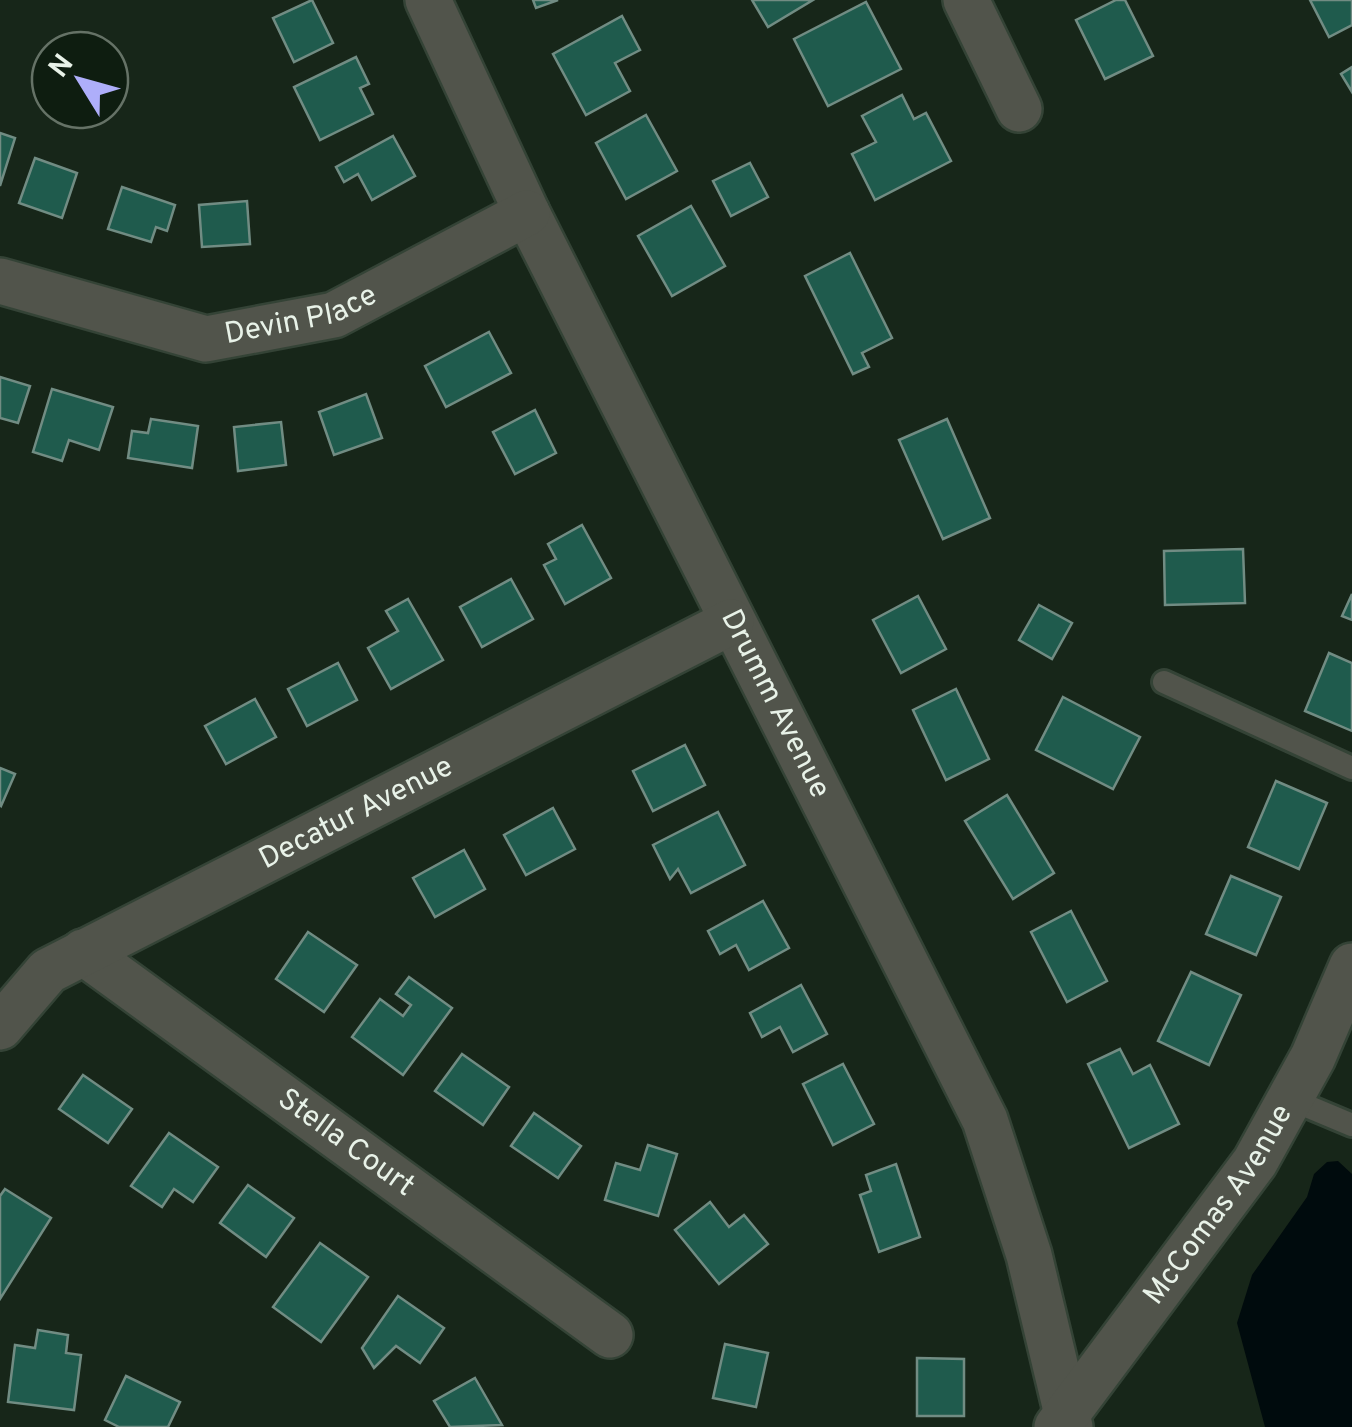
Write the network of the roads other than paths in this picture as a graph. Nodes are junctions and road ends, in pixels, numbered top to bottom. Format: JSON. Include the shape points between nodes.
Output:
{"nodes":[{"id":1,"x":428,"y":0,"type":"edge"},
{"id":2,"x":966,"y":0,"type":"edge"},
{"id":3,"x":1019,"y":110,"type":"dead end"},
{"id":4,"x":527,"y":213,"type":"junction"},
{"id":5,"x":0,"y":280,"type":"edge"},
{"id":6,"x":731,"y":622,"type":"junction"},
{"id":7,"x":1164,"y":682,"type":"dead end"},
{"id":8,"x":1352,"y":768,"type":"edge"},
{"id":9,"x":83,"y":952,"type":"junction"},
{"id":10,"x":1352,"y":966,"type":"edge"},
{"id":11,"x":0,"y":1027,"type":"edge"},
{"id":12,"x":1290,"y":1098,"type":"junction"},
{"id":13,"x":1352,"y":1125,"type":"edge"},
{"id":14,"x":610,"y":1335,"type":"dead end"},
{"id":15,"x":1065,"y":1422,"type":"edge"}],
"edges":[{"from":1,"to":4,"type":"street","name":"Drumm Avenue"},
{"from":2,"to":3,"type":"street"},
{"from":4,"to":5,"type":"street","name":"Devin Place","via":[[334,315],[206,339]]},
{"from":4,"to":6,"type":"street","name":"Drumm Avenue"},
{"from":6,"to":9,"type":"street","name":"Decatur Avenue"},
{"from":6,"to":15,"type":"street","name":"Drumm Avenue","via":[[985,1120],[1029,1256]]},
{"from":7,"to":8,"type":"lane"},
{"from":9,"to":11,"type":"street","name":"Decatur Avenue","via":[[48,971]]},
{"from":9,"to":14,"type":"street","name":"Stella Court"},
{"from":10,"to":12,"type":"street","name":"McComas Avenue"},
{"from":12,"to":13,"type":"lane"},
{"from":12,"to":15,"type":"street","name":"McComas Avenue","via":[[1255,1162]]}]}
